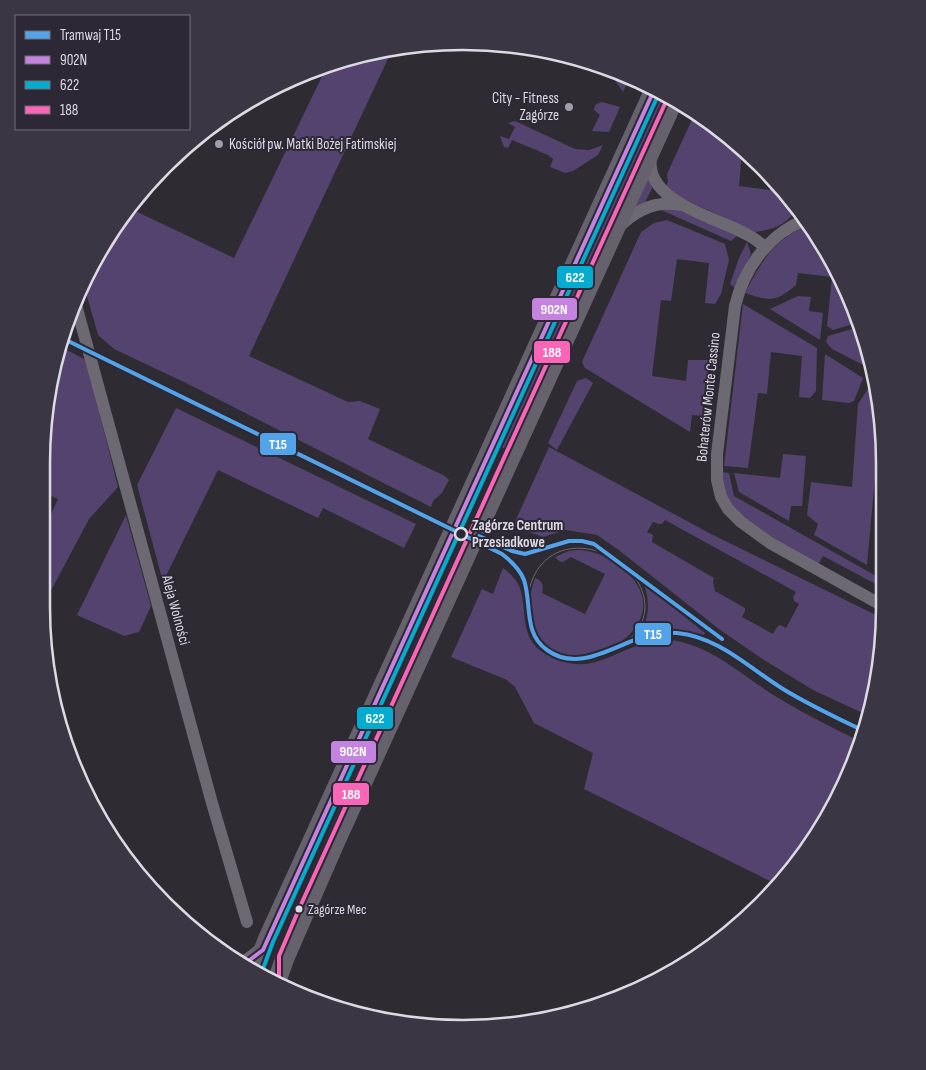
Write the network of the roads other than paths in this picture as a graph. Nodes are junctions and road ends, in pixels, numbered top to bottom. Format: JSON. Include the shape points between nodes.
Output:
{"nodes":[{"id":1,"x":651,"y":96,"type":"edge"},
{"id":2,"x":671,"y":106,"type":"edge"},
{"id":3,"x":652,"y":150,"type":"junction"},
{"id":4,"x":685,"y":206,"type":"junction"},
{"id":5,"x":799,"y":223,"type":"edge"},
{"id":6,"x":614,"y":233,"type":"junction"},
{"id":7,"x":765,"y":247,"type":"junction"},
{"id":8,"x":78,"y":313,"type":"edge"},
{"id":9,"x":480,"y":474,"type":"junction"},
{"id":10,"x":499,"y":484,"type":"junction"},
{"id":11,"x":876,"y":602,"type":"edge"},
{"id":12,"x":247,"y":922,"type":"dead end"},
{"id":13,"x":263,"y":950,"type":"junction"},
{"id":14,"x":285,"y":958,"type":"junction"},
{"id":15,"x":249,"y":960,"type":"edge"},
{"id":16,"x":257,"y":966,"type":"edge"},
{"id":17,"x":278,"y":976,"type":"edge"},
{"id":18,"x":285,"y":979,"type":"edge"}],
"edges":[{"from":1,"to":9,"type":"main road"},
{"from":2,"to":3,"type":"main road"},
{"from":3,"to":4,"type":"street","via":[[650,168],[655,181],[665,193]]},
{"from":3,"to":6,"type":"main road"},
{"from":4,"to":6,"type":"street","via":[[665,203],[649,207],[628,218]]},
{"from":4,"to":7,"type":"street","via":[[744,233]]},
{"from":5,"to":7,"type":"street","name":"Bohaterów Monte Cassino"},
{"from":6,"to":10,"type":"main road"},
{"from":7,"to":11,"type":"street","name":"Bohaterów Monte Cassino","via":[[739,289],[735,306],[717,454],[721,497],[741,522],[770,543]]},
{"from":8,"to":12,"type":"street","name":"Aleja Wolności"},
{"from":9,"to":10,"type":"main road"},
{"from":9,"to":13,"type":"main road"},
{"from":10,"to":14,"type":"main road"},
{"from":13,"to":15,"type":"street"},
{"from":13,"to":16,"type":"main road"},
{"from":14,"to":17,"type":"main road"},
{"from":14,"to":18,"type":"street"}]}
